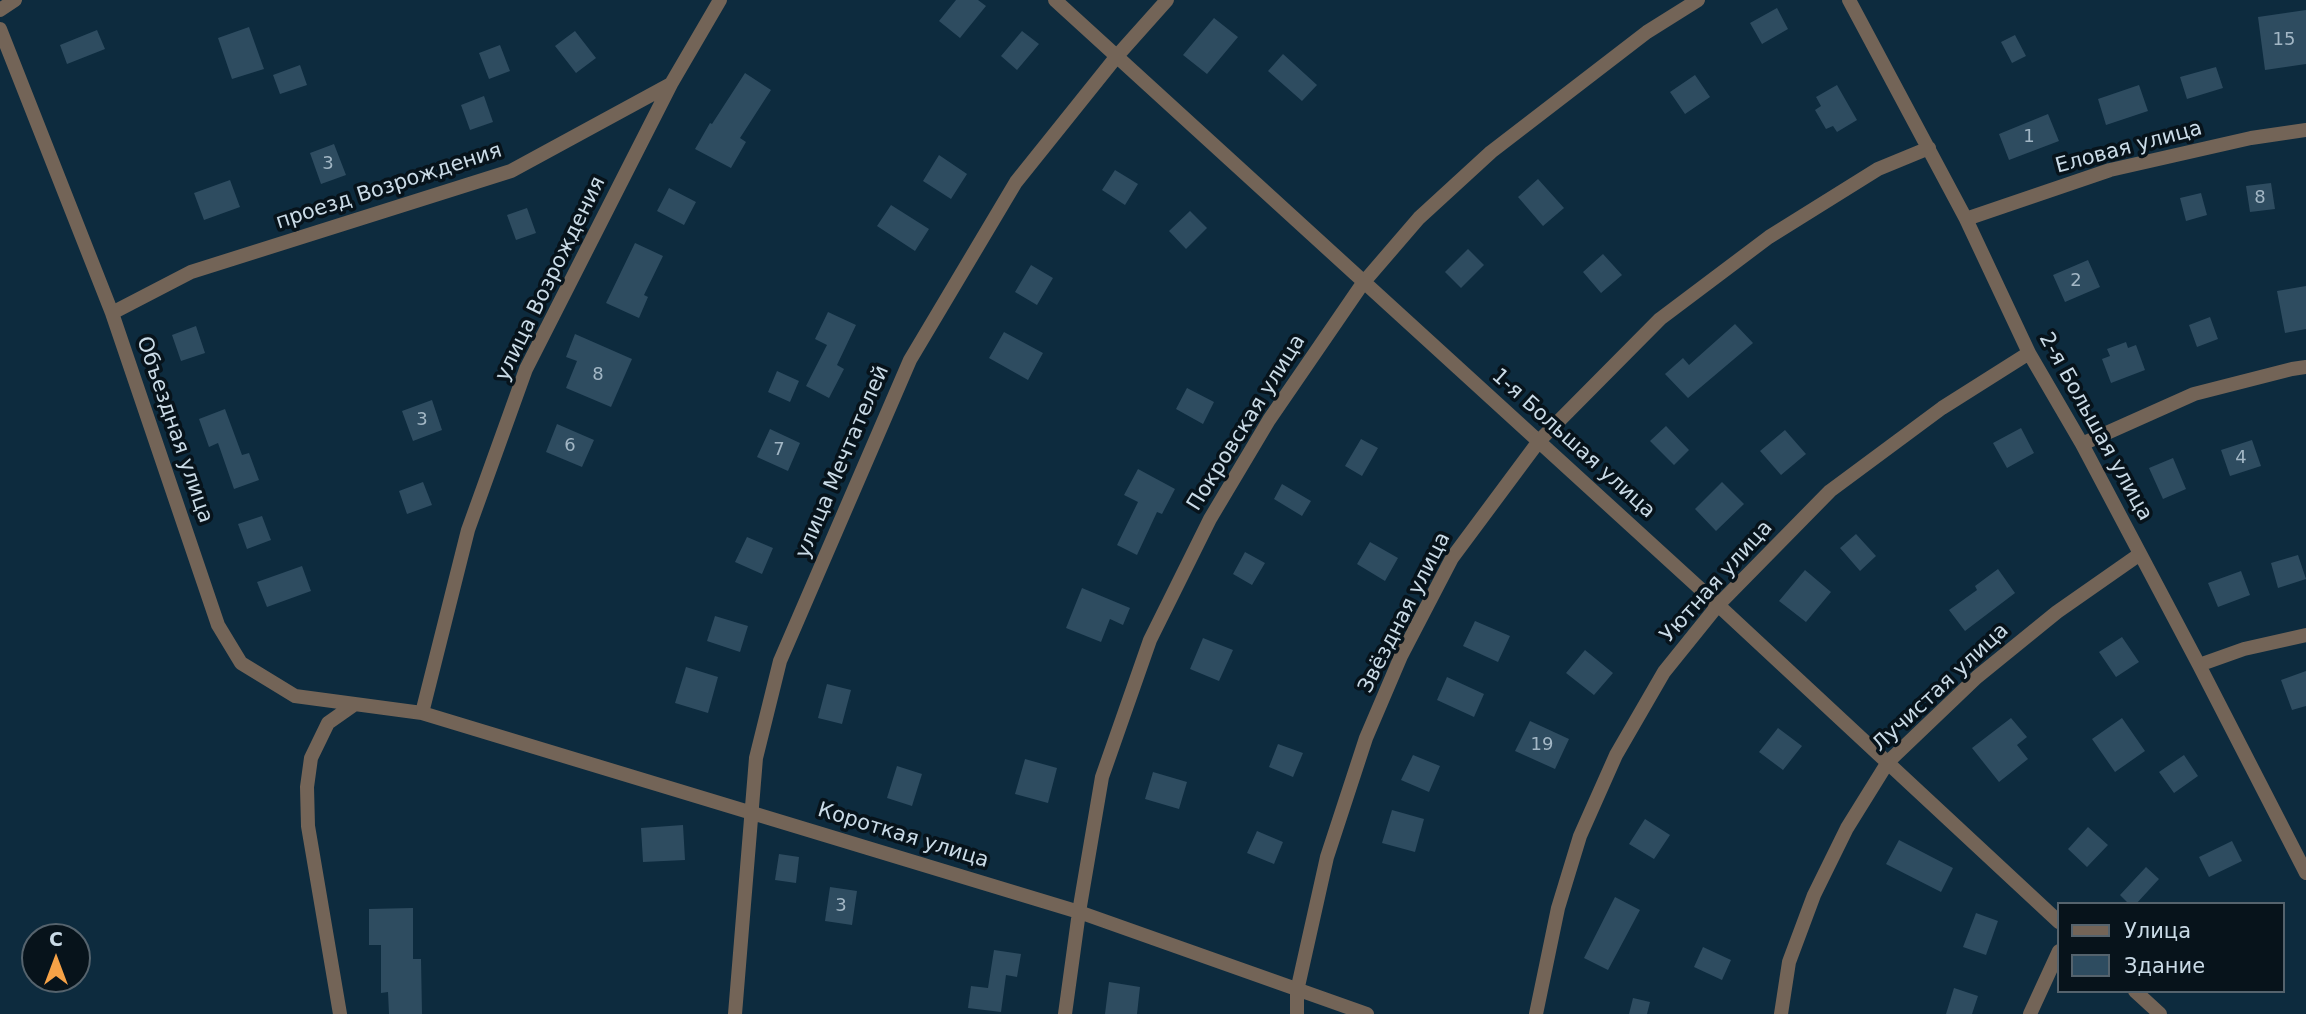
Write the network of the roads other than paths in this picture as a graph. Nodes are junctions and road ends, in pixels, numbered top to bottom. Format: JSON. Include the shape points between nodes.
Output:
{"nodes":[{"id":1,"x":15,"y":0,"type":"edge"},
{"id":2,"x":720,"y":0,"type":"edge"},
{"id":3,"x":1055,"y":0,"type":"edge"},
{"id":4,"x":1167,"y":0,"type":"edge"},
{"id":5,"x":1698,"y":0,"type":"edge"},
{"id":6,"x":1849,"y":0,"type":"edge"},
{"id":7,"x":0,"y":10,"type":"edge"},
{"id":8,"x":0,"y":29,"type":"edge"},
{"id":9,"x":1117,"y":57,"type":"junction"},
{"id":10,"x":671,"y":84,"type":"junction"},
{"id":11,"x":2306,"y":130,"type":"edge"},
{"id":12,"x":1929,"y":148,"type":"junction"},
{"id":13,"x":1966,"y":219,"type":"junction"},
{"id":14,"x":1363,"y":283,"type":"junction"},
{"id":15,"x":112,"y":313,"type":"junction"},
{"id":16,"x":2029,"y":353,"type":"junction"},
{"id":17,"x":2306,"y":367,"type":"edge"},
{"id":18,"x":1539,"y":441,"type":"junction"},
{"id":19,"x":2082,"y":444,"type":"junction"},
{"id":20,"x":2140,"y":554,"type":"junction"},
{"id":21,"x":1718,"y":605,"type":"junction"},
{"id":22,"x":2306,"y":635,"type":"edge"},
{"id":23,"x":2199,"y":665,"type":"junction"},
{"id":24,"x":355,"y":704,"type":"junction"},
{"id":25,"x":422,"y":713,"type":"junction"},
{"id":26,"x":1888,"y":762,"type":"junction"},
{"id":27,"x":751,"y":812,"type":"junction"},
{"id":28,"x":2306,"y":873,"type":"edge"},
{"id":29,"x":1079,"y":912,"type":"junction"},
{"id":30,"x":2058,"y":921,"type":"edge"},
{"id":31,"x":2058,"y":953,"type":"edge"},
{"id":32,"x":1297,"y":991,"type":"junction"},
{"id":33,"x":2137,"y":993,"type":"edge"},
{"id":34,"x":340,"y":1014,"type":"edge"},
{"id":35,"x":735,"y":1014,"type":"edge"},
{"id":36,"x":1065,"y":1014,"type":"edge"},
{"id":37,"x":1297,"y":1014,"type":"edge"},
{"id":38,"x":1367,"y":1014,"type":"edge"},
{"id":39,"x":1536,"y":1014,"type":"edge"},
{"id":40,"x":1780,"y":1014,"type":"edge"},
{"id":41,"x":2030,"y":1014,"type":"edge"},
{"id":42,"x":2160,"y":1014,"type":"edge"}],
"edges":[{"from":1,"to":7,"type":"street"},
{"from":2,"to":10,"type":"street","name":"улица Возрождения"},
{"from":3,"to":9,"type":"street","name":"1-я Большая улица"},
{"from":4,"to":9,"type":"street","name":"улица Мечтателей"},
{"from":5,"to":14,"type":"street","name":"Покровская улица","via":[[1647,32],[1491,152],[1419,218]]},
{"from":6,"to":12,"type":"street","name":"2-я Большая улица"},
{"from":8,"to":15,"type":"street","name":"Объездная улица"},
{"from":9,"to":14,"type":"street","name":"1-я Большая улица"},
{"from":9,"to":27,"type":"street","name":"улица Мечтателей","via":[[1016,182],[911,360],[780,661],[756,758]]},
{"from":10,"to":15,"type":"street","name":"проезд Возрождения","via":[[511,171],[191,272]]},
{"from":10,"to":25,"type":"street","name":"улица Возрождения","via":[[526,369],[468,530]]},
{"from":11,"to":13,"type":"street","name":"Еловая улица","via":[[2110,170]]},
{"from":12,"to":13,"type":"street","name":"2-я Большая улица"},
{"from":12,"to":18,"type":"street","name":"Звёздная улица","via":[[1878,169],[1769,237],[1660,319]]},
{"from":13,"to":16,"type":"street","name":"2-я Большая улица"},
{"from":14,"to":18,"type":"street","name":"1-я Большая улица"},
{"from":14,"to":29,"type":"street","name":"Покровская улица","via":[[1269,420],[1210,519],[1150,640],[1102,777]]},
{"from":15,"to":24,"type":"street","name":"Объездная улица","via":[[218,625],[241,663],[295,696]]},
{"from":16,"to":19,"type":"street","name":"2-я Большая улица"},
{"from":16,"to":21,"type":"street","name":"Уютная улица","via":[[1942,408],[1830,491]]},
{"from":17,"to":19,"type":"street","via":[[2194,394]]},
{"from":18,"to":21,"type":"street","name":"1-я Большая улица"},
{"from":18,"to":32,"type":"street","name":"Звёздная улица","via":[[1452,558],[1401,656],[1366,738],[1327,857]]},
{"from":19,"to":20,"type":"street","name":"2-я Большая улица"},
{"from":20,"to":23,"type":"street","name":"2-я Большая улица"},
{"from":20,"to":26,"type":"street","name":"Лучистая улица","via":[[2057,612],[1977,677]]},
{"from":21,"to":26,"type":"street","name":"1-я Большая улица"},
{"from":21,"to":39,"type":"street","name":"Уютная улица","via":[[1664,673],[1611,767],[1580,836],[1558,908]]},
{"from":22,"to":23,"type":"street"},
{"from":23,"to":28,"type":"street","name":"2-я Большая улица"},
{"from":24,"to":25,"type":"street","name":"Объездная улица"},
{"from":24,"to":34,"type":"street","via":[[328,723],[311,758],[307,787],[309,826]]},
{"from":25,"to":27,"type":"street","name":"Короткая улица"},
{"from":26,"to":30,"type":"street","name":"1-я Большая улица"},
{"from":26,"to":40,"type":"street","name":"Лучистая улица","via":[[1847,828],[1814,895],[1790,962]]},
{"from":27,"to":29,"type":"street","name":"Короткая улица"},
{"from":27,"to":35,"type":"street","name":"улица Мечтателей"},
{"from":29,"to":32,"type":"street","name":"Короткая улица"},
{"from":29,"to":36,"type":"street","name":"Покровская улица"},
{"from":31,"to":41,"type":"street"},
{"from":32,"to":37,"type":"street","name":"Звёздная улица"},
{"from":32,"to":38,"type":"street","name":"Короткая улица"},
{"from":33,"to":42,"type":"street"}]}
